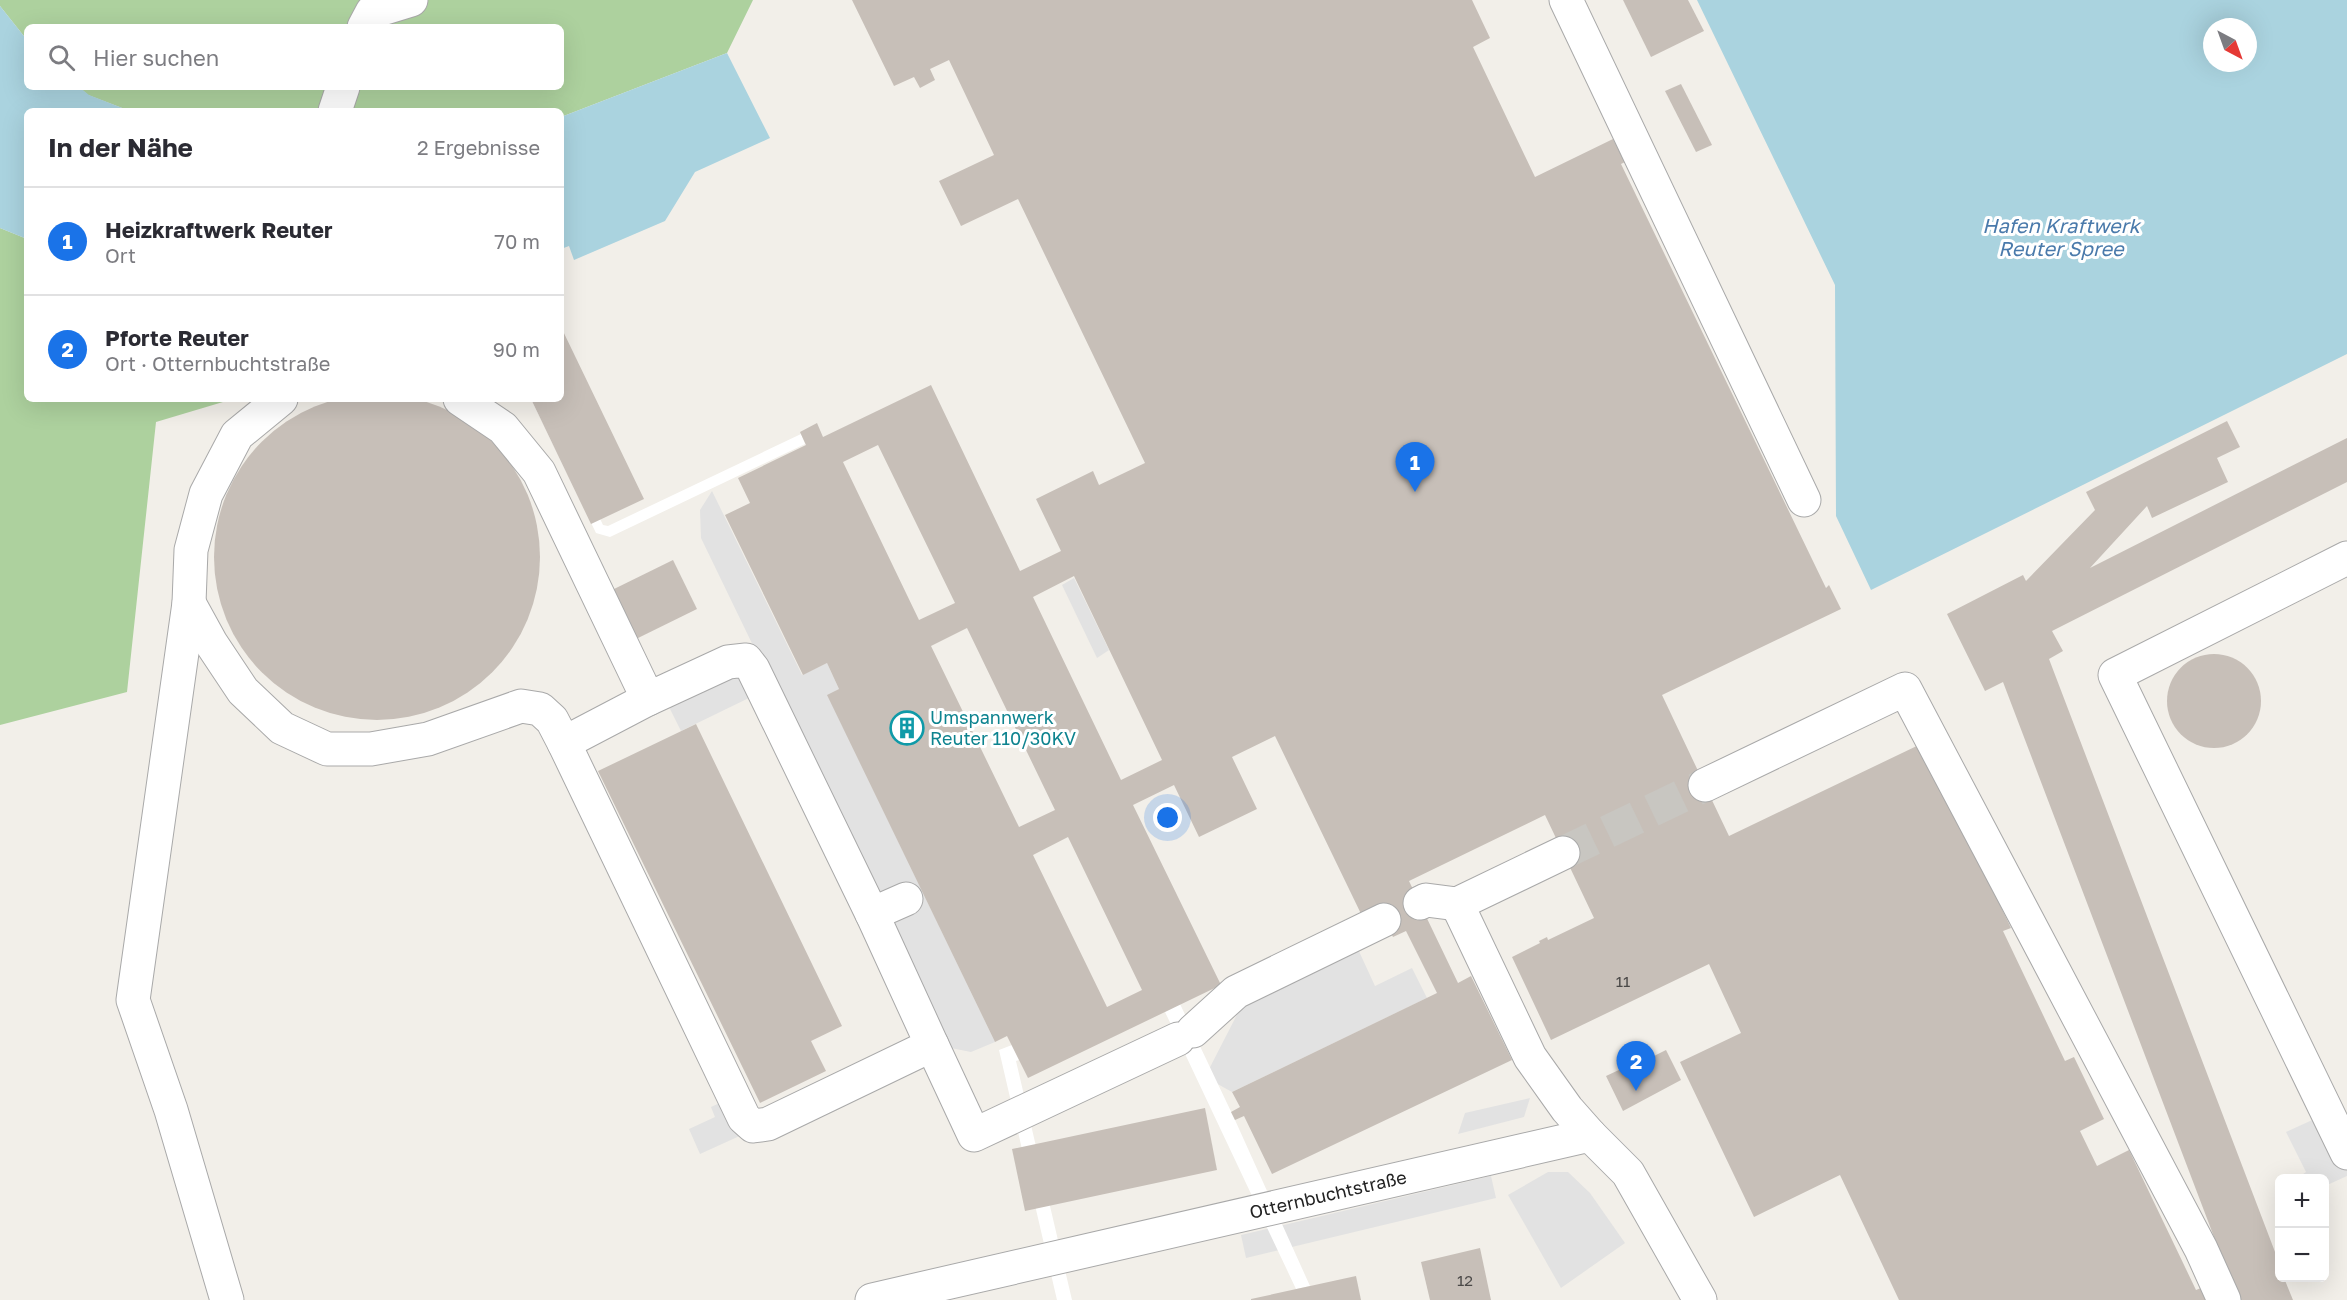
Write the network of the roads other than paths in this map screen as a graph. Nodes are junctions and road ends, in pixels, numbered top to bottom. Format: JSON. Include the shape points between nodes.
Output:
{"nodes":[{"id":1,"x":411,"y":0,"type":"edge"},
{"id":2,"x":1566,"y":0,"type":"edge"},
{"id":3,"x":366,"y":24,"type":"edge"},
{"id":4,"x":342,"y":90,"type":"edge"},
{"id":5,"x":336,"y":108,"type":"edge"},
{"id":6,"x":246,"y":402,"type":"edge"},
{"id":7,"x":277,"y":402,"type":"edge"},
{"id":8,"x":464,"y":402,"type":"edge"},
{"id":9,"x":237,"y":435,"type":"junction"},
{"id":10,"x":1804,"y":500,"type":"dead end"},
{"id":11,"x":2347,"y":558,"type":"edge"},
{"id":12,"x":189,"y":603,"type":"junction"},
{"id":13,"x":648,"y":699,"type":"junction"},
{"id":14,"x":564,"y":742,"type":"junction"},
{"id":15,"x":1705,"y":785,"type":"tunnel mouth"},
{"id":16,"x":1563,"y":853,"type":"tunnel mouth"},
{"id":17,"x":906,"y":899,"type":"dead end"},
{"id":18,"x":1420,"y":903,"type":"dead end"},
{"id":19,"x":1456,"y":904,"type":"junction"},
{"id":20,"x":872,"y":914,"type":"junction"},
{"id":21,"x":1384,"y":920,"type":"dead end"},
{"id":22,"x":932,"y":1045,"type":"junction"},
{"id":23,"x":1590,"y":1136,"type":"junction"},
{"id":24,"x":2347,"y":1153,"type":"edge"},
{"id":25,"x":227,"y":1300,"type":"edge"},
{"id":26,"x":872,"y":1300,"type":"edge"},
{"id":27,"x":1700,"y":1300,"type":"edge"},
{"id":28,"x":2224,"y":1300,"type":"edge"}],
"edges":[{"from":1,"to":3,"type":"street","via":[[372,12]]},
{"from":2,"to":10,"type":"street"},
{"from":4,"to":5,"type":"street"},
{"from":6,"to":9,"type":"street"},
{"from":7,"to":9,"type":"street"},
{"from":8,"to":13,"type":"street","via":[[503,428],[539,472]]},
{"from":9,"to":12,"type":"street","via":[[206,494],[191,550]]},
{"from":11,"to":24,"type":"street","via":[[2115,675]]},
{"from":12,"to":14,"type":"street","via":[[243,691],[282,728],[327,749],[371,749],[428,739],[521,706],[540,709],[552,720]]},
{"from":12,"to":25,"type":"street","via":[[133,1000],[171,1110]]},
{"from":13,"to":14,"type":"street"},
{"from":13,"to":20,"type":"street","via":[[728,662],[746,660]]},
{"from":14,"to":22,"type":"street","via":[[738,1107],[753,1126],[768,1124]]},
{"from":15,"to":28,"type":"street","via":[[1905,689],[2202,1249]]},
{"from":16,"to":19,"type":"street"},
{"from":17,"to":20,"type":"street"},
{"from":18,"to":19,"type":"street","via":[[1426,900]]},
{"from":19,"to":23,"type":"street","via":[[1530,1057]]},
{"from":20,"to":22,"type":"street"},
{"from":21,"to":22,"type":"street","via":[[1236,992],[1185,1035],[974,1135]]},
{"from":23,"to":26,"type":"street","name":"Otternbuchtstraße"},
{"from":23,"to":27,"type":"street","via":[[1628,1173]]}]}
